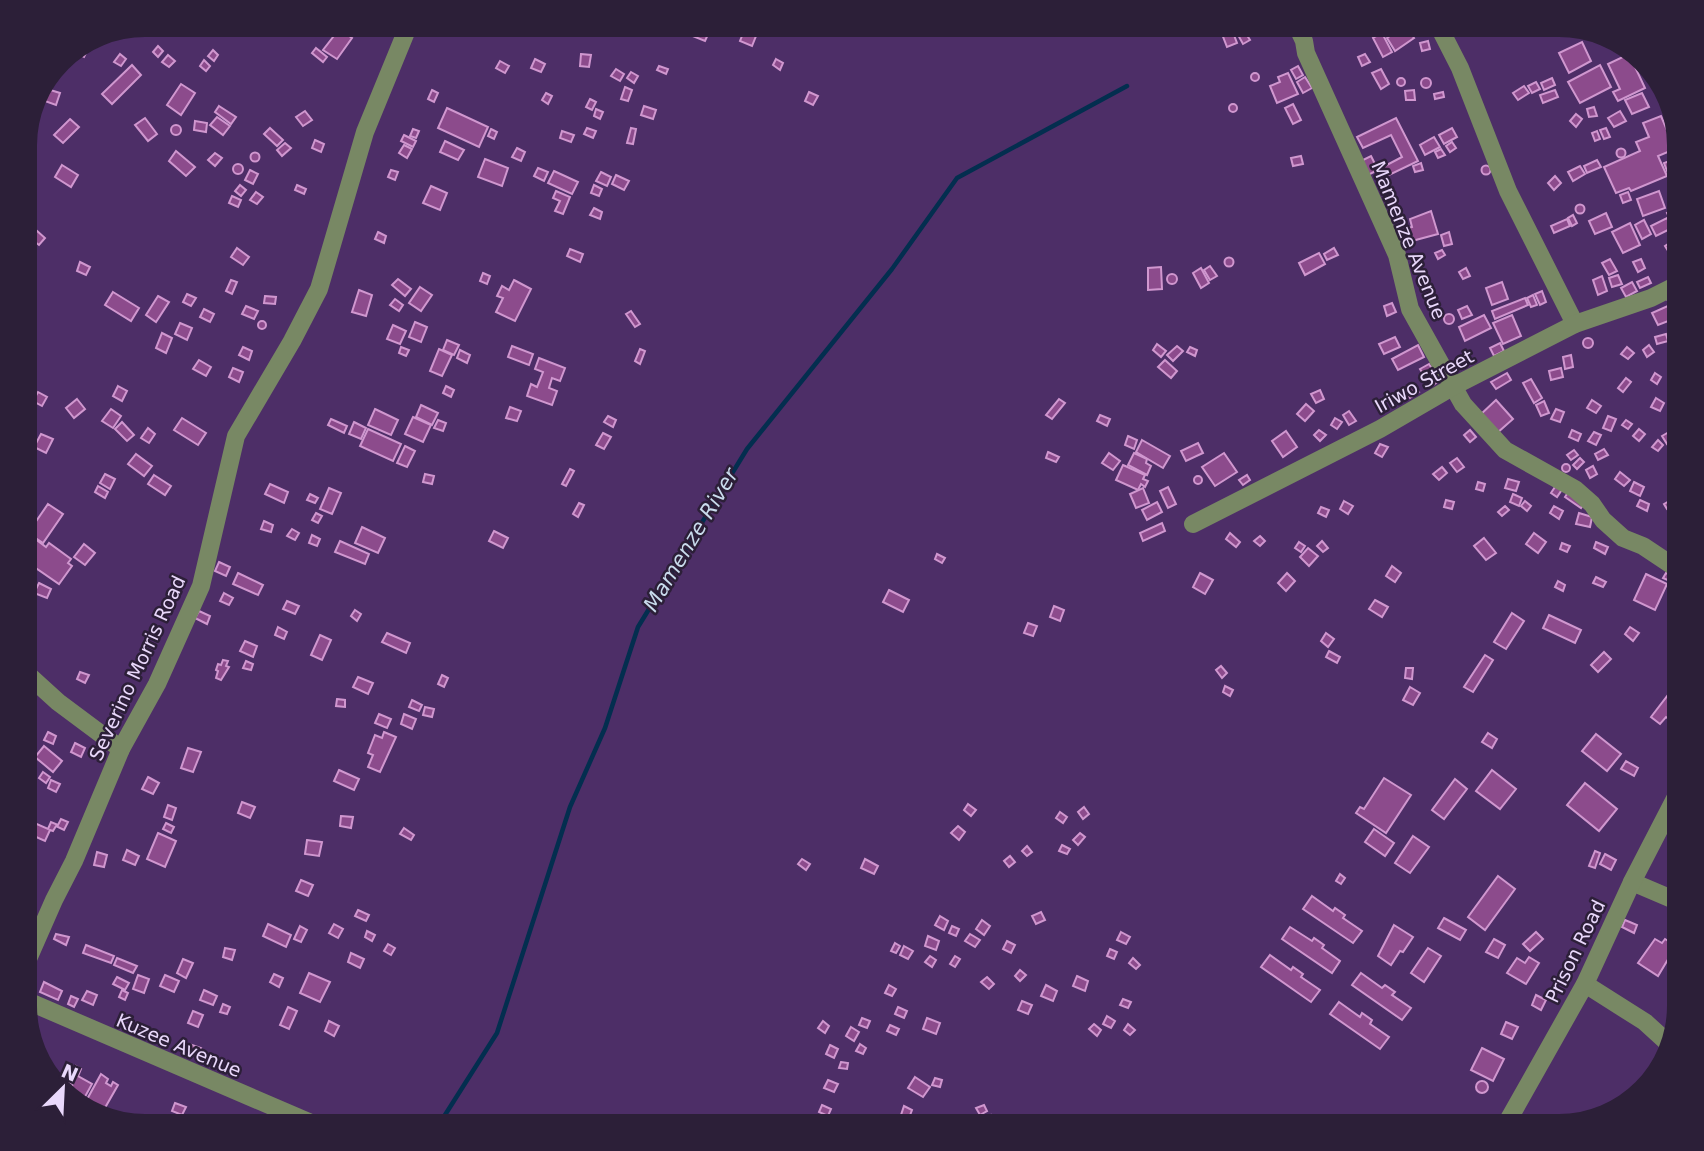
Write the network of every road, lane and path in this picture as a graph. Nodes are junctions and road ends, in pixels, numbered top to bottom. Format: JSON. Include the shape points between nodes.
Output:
{"nodes":[{"id":1,"x":404,"y":37,"type":"edge"},
{"id":2,"x":1302,"y":37,"type":"edge"},
{"id":3,"x":1444,"y":37,"type":"edge"},
{"id":4,"x":1667,"y":290,"type":"edge"},
{"id":5,"x":1576,"y":324,"type":"junction"},
{"id":6,"x":1454,"y":386,"type":"junction"},
{"id":7,"x":1193,"y":524,"type":"dead end"},
{"id":8,"x":1667,"y":562,"type":"edge"},
{"id":9,"x":37,"y":683,"type":"edge"},
{"id":10,"x":121,"y":749,"type":"junction"},
{"id":11,"x":1667,"y":814,"type":"edge"},
{"id":12,"x":1632,"y":882,"type":"junction"},
{"id":13,"x":1667,"y":897,"type":"edge"},
{"id":14,"x":37,"y":939,"type":"edge"},
{"id":15,"x":1585,"y":984,"type":"junction"},
{"id":16,"x":37,"y":1005,"type":"edge"},
{"id":17,"x":1663,"y":1038,"type":"edge"},
{"id":18,"x":289,"y":1114,"type":"edge"},
{"id":19,"x":1512,"y":1114,"type":"edge"}],
"edges":[{"from":1,"to":10,"type":"street","name":"Severino Morris Road","via":[[365,132],[319,289],[236,436],[201,586],[157,684]]},
{"from":2,"to":6,"type":"street","name":"Mamenze Avenue","via":[[1397,255],[1410,309]]},
{"from":3,"to":5,"type":"street","via":[[1508,191]]},
{"from":4,"to":5,"type":"street","name":"Iriwo Street"},
{"from":5,"to":6,"type":"street","name":"Iriwo Street"},
{"from":6,"to":7,"type":"street","name":"Iriwo Street"},
{"from":6,"to":8,"type":"street","name":"Mamenze Avenue","via":[[1463,404],[1505,450],[1575,489],[1623,538]]},
{"from":9,"to":10,"type":"street"},
{"from":10,"to":14,"type":"street","name":"Severino Morris Road"},
{"from":11,"to":12,"type":"street","name":"Prison Road"},
{"from":12,"to":13,"type":"street"},
{"from":12,"to":15,"type":"street","name":"Prison Road"},
{"from":15,"to":17,"type":"street"},
{"from":15,"to":19,"type":"street","name":"Prison Road"},
{"from":16,"to":18,"type":"street","name":"Kuzee Avenue"}]}
